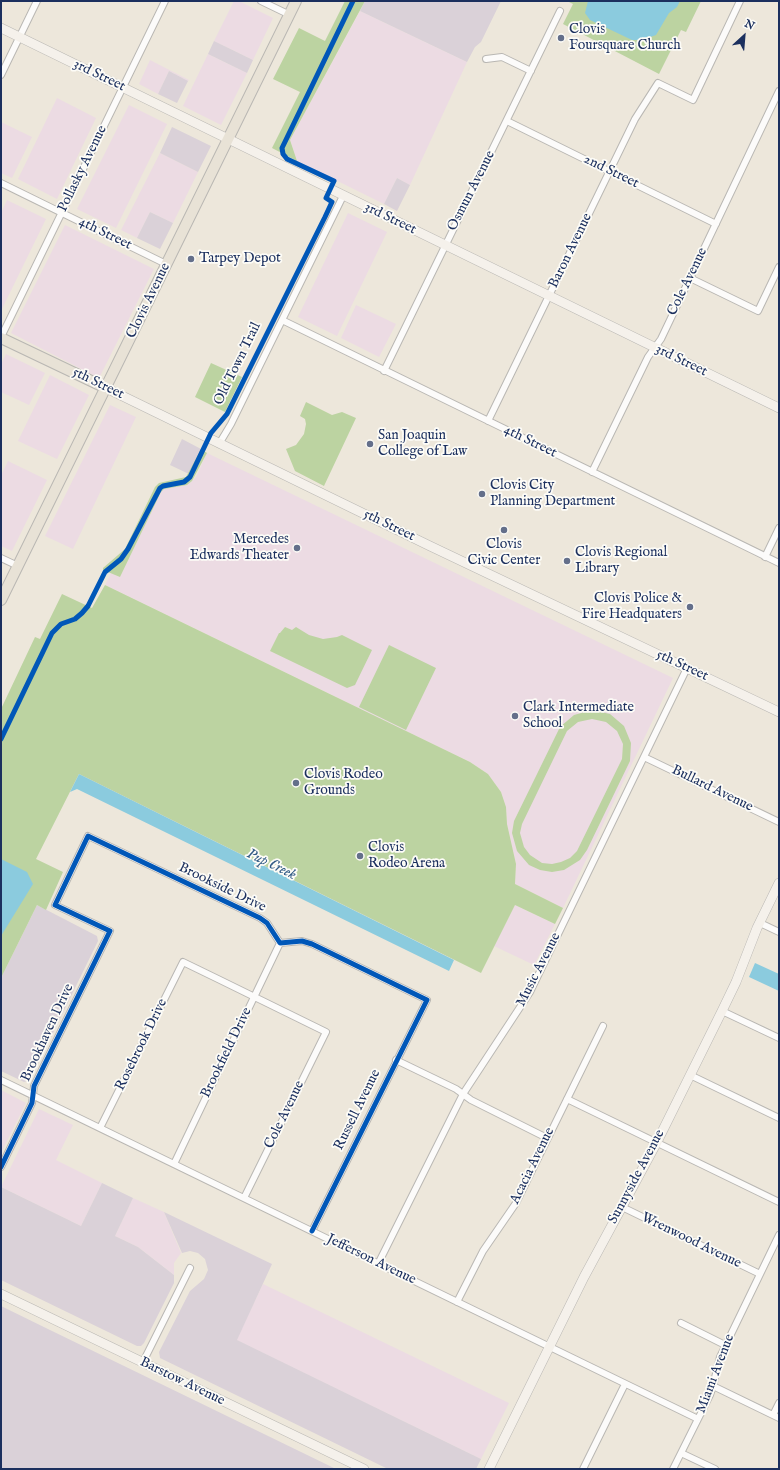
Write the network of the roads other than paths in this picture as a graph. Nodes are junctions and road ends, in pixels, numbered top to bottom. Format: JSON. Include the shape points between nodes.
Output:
{"nodes":[{"id":1,"x":37,"y":1,"type":"edge"},
{"id":2,"x":165,"y":1,"type":"edge"},
{"id":3,"x":261,"y":1,"type":"edge"},
{"id":4,"x":296,"y":1,"type":"edge"},
{"id":5,"x":740,"y":1,"type":"edge"},
{"id":6,"x":560,"y":11,"type":"dead end"},
{"id":7,"x":290,"y":15,"type":"junction"},
{"id":8,"x":1,"y":28,"type":"edge"},
{"id":9,"x":19,"y":37,"type":"junction"},
{"id":10,"x":486,"y":59,"type":"dead end"},
{"id":11,"x":532,"y":71,"type":"junction"},
{"id":12,"x":1,"y":75,"type":"edge"},
{"id":13,"x":123,"y":88,"type":"junction"},
{"id":14,"x":779,"y":90,"type":"edge"},
{"id":15,"x":507,"y":121,"type":"junction"},
{"id":16,"x":228,"y":140,"type":"junction"},
{"id":17,"x":610,"y":172,"type":"junction"},
{"id":18,"x":1,"y":183,"type":"edge"},
{"id":19,"x":343,"y":196,"type":"junction"},
{"id":20,"x":62,"y":213,"type":"junction"},
{"id":21,"x":716,"y":224,"type":"junction"},
{"id":22,"x":444,"y":245,"type":"junction"},
{"id":23,"x":166,"y":264,"type":"junction"},
{"id":24,"x":779,"y":267,"type":"edge"},
{"id":25,"x":690,"y":278,"type":"junction"},
{"id":26,"x":549,"y":297,"type":"junction"},
{"id":27,"x":282,"y":320,"type":"junction"},
{"id":28,"x":1,"y":337,"type":"edge"},
{"id":29,"x":654,"y":348,"type":"junction"},
{"id":30,"x":384,"y":371,"type":"junction"},
{"id":31,"x":106,"y":388,"type":"junction"},
{"id":32,"x":779,"y":408,"type":"edge"},
{"id":33,"x":488,"y":421,"type":"junction"},
{"id":34,"x":218,"y":444,"type":"junction"},
{"id":35,"x":592,"y":472,"type":"junction"},
{"id":36,"x":779,"y":528,"type":"edge"},
{"id":37,"x":765,"y":557,"type":"junction"},
{"id":38,"x":1,"y":558,"type":"edge"},
{"id":39,"x":779,"y":563,"type":"edge"},
{"id":40,"x":18,"y":566,"type":"junction"},
{"id":41,"x":1,"y":600,"type":"edge"},
{"id":42,"x":687,"y":668,"type":"junction"},
{"id":43,"x":779,"y":712,"type":"edge"},
{"id":44,"x":644,"y":757,"type":"junction"},
{"id":45,"x":779,"y":822,"type":"edge"},
{"id":46,"x":779,"y":883,"type":"edge"},
{"id":47,"x":760,"y":923,"type":"junction"},
{"id":48,"x":110,"y":931,"type":"joint"},
{"id":49,"x":779,"y":932,"type":"edge"},
{"id":50,"x":280,"y":943,"type":"junction"},
{"id":51,"x":255,"y":997,"type":"junction"},
{"id":52,"x":722,"y":1011,"type":"junction"},
{"id":53,"x":602,"y":1026,"type":"dead end"},
{"id":54,"x":779,"y":1038,"type":"edge"},
{"id":55,"x":396,"y":1060,"type":"junction"},
{"id":56,"x":690,"y":1075,"type":"junction"},
{"id":57,"x":1,"y":1080,"type":"edge"},
{"id":58,"x":463,"y":1094,"type":"junction"},
{"id":59,"x":32,"y":1095,"type":"junction"},
{"id":60,"x":567,"y":1098,"type":"junction"},
{"id":61,"x":779,"y":1118,"type":"edge"},
{"id":62,"x":100,"y":1128,"type":"junction"},
{"id":63,"x":547,"y":1138,"type":"junction"},
{"id":64,"x":657,"y":1142,"type":"junction"},
{"id":65,"x":174,"y":1164,"type":"junction"},
{"id":66,"x":1,"y":1167,"type":"edge"},
{"id":67,"x":244,"y":1198,"type":"junction"},
{"id":68,"x":779,"y":1202,"type":"edge"},
{"id":69,"x":622,"y":1207,"type":"junction"},
{"id":70,"x":312,"y":1230,"type":"junction"},
{"id":71,"x":779,"y":1235,"type":"edge"},
{"id":72,"x":378,"y":1264,"type":"junction"},
{"id":73,"x":190,"y":1268,"type":"dead end"},
{"id":74,"x":760,"y":1274,"type":"junction"},
{"id":75,"x":1,"y":1294,"type":"edge"},
{"id":76,"x":457,"y":1302,"type":"junction"},
{"id":77,"x":681,"y":1323,"type":"dead end"},
{"id":78,"x":725,"y":1345,"type":"junction"},
{"id":79,"x":549,"y":1347,"type":"junction"},
{"id":80,"x":143,"y":1362,"type":"junction"},
{"id":81,"x":625,"y":1384,"type":"junction"},
{"id":82,"x":713,"y":1386,"type":"junction"},
{"id":83,"x":779,"y":1403,"type":"edge"},
{"id":84,"x":776,"y":1416,"type":"edge"},
{"id":85,"x":698,"y":1419,"type":"junction"},
{"id":86,"x":681,"y":1453,"type":"junction"},
{"id":87,"x":364,"y":1469,"type":"edge"},
{"id":88,"x":489,"y":1469,"type":"edge"},
{"id":89,"x":583,"y":1469,"type":"edge"},
{"id":90,"x":673,"y":1469,"type":"edge"},
{"id":91,"x":715,"y":1469,"type":"edge"}],
"edges":[{"from":1,"to":9,"type":"street"},
{"from":2,"to":13,"type":"street","name":"Pollasky Avenue"},
{"from":3,"to":7,"type":"street"},
{"from":4,"to":7,"type":"main road","name":"Clovis Avenue"},
{"from":5,"to":17,"type":"street","name":"Baron Avenue","via":[[693,100],[658,83],[635,119]]},
{"from":6,"to":11,"type":"street","name":"Osmun Avenue"},
{"from":7,"to":16,"type":"main road","name":"Clovis Avenue"},
{"from":8,"to":9,"type":"main road","name":"3rd Street"},
{"from":9,"to":12,"type":"street"},
{"from":9,"to":13,"type":"main road","name":"3rd Street"},
{"from":10,"to":11,"type":"street","via":[[502,57]]},
{"from":11,"to":15,"type":"street","name":"Osmun Avenue"},
{"from":13,"to":16,"type":"main road","name":"3rd Street"},
{"from":13,"to":20,"type":"street","name":"Pollasky Avenue"},
{"from":14,"to":21,"type":"street","name":"Cole Avenue"},
{"from":15,"to":17,"type":"street","name":"2nd Street"},
{"from":15,"to":22,"type":"street","name":"Osmun Avenue"},
{"from":16,"to":19,"type":"main road","name":"3rd Street"},
{"from":16,"to":23,"type":"main road","name":"Clovis Avenue"},
{"from":17,"to":21,"type":"street","name":"2nd Street"},
{"from":17,"to":26,"type":"street","name":"Baron Avenue"},
{"from":18,"to":20,"type":"street","name":"4th Street"},
{"from":19,"to":22,"type":"main road","name":"3rd Street"},
{"from":19,"to":27,"type":"street"},
{"from":20,"to":23,"type":"street","name":"4th Street"},
{"from":20,"to":28,"type":"street","name":"Pollasky Avenue"},
{"from":21,"to":25,"type":"street","name":"Cole Avenue"},
{"from":22,"to":26,"type":"main road","name":"3rd Street"},
{"from":22,"to":30,"type":"street","name":"Osmun Avenue"},
{"from":23,"to":31,"type":"main road","name":"Clovis Avenue"},
{"from":24,"to":25,"type":"street","via":[[758,311]]},
{"from":25,"to":29,"type":"street","name":"Cole Avenue","via":[[661,339]]},
{"from":26,"to":29,"type":"main road","name":"3rd Street"},
{"from":26,"to":33,"type":"street","name":"Baron Avenue"},
{"from":27,"to":30,"type":"street","name":"4th Street"},
{"from":27,"to":34,"type":"street","via":[[232,424]]},
{"from":28,"to":31,"type":"main road","name":"5th Street"},
{"from":29,"to":32,"type":"main road","name":"3rd Street"},
{"from":29,"to":35,"type":"street","name":"Cole Avenue"},
{"from":30,"to":33,"type":"street","name":"4th Street"},
{"from":31,"to":34,"type":"main road","name":"5th Street"},
{"from":31,"to":40,"type":"main road","name":"Clovis Avenue"},
{"from":33,"to":35,"type":"street","name":"4th Street"},
{"from":34,"to":42,"type":"main road","name":"5th Street"},
{"from":35,"to":37,"type":"street","name":"4th Street"},
{"from":36,"to":37,"type":"street"},
{"from":37,"to":39,"type":"street","name":"4th Street"},
{"from":38,"to":40,"type":"street"},
{"from":40,"to":41,"type":"main road","name":"Clovis Avenue"},
{"from":42,"to":43,"type":"main road","name":"5th Street"},
{"from":42,"to":44,"type":"street","name":"Music Avenue"},
{"from":44,"to":45,"type":"street","name":"Bullard Avenue"},
{"from":44,"to":58,"type":"street","name":"Music Avenue","via":[[530,992]]},
{"from":46,"to":47,"type":"main road","name":"Sunnyside Avenue"},
{"from":47,"to":49,"type":"street"},
{"from":47,"to":52,"type":"main road","name":"Sunnyside Avenue"},
{"from":48,"to":50,"type":"street","name":"Brookside Drive","via":[[55,905],[88,836],[260,918]]},
{"from":48,"to":59,"type":"street","name":"Brookhaven Drive","via":[[34,1086]]},
{"from":50,"to":51,"type":"street","name":"Brookfield Drive"},
{"from":50,"to":55,"type":"street","name":"Russell Avenue","via":[[302,941],[312,944],[426,1000]]},
{"from":51,"to":62,"type":"street","name":"Rosebrook Drive","via":[[183,962]]},
{"from":51,"to":65,"type":"street","name":"Brookfield Drive"},
{"from":51,"to":67,"type":"street","name":"Cole Avenue","via":[[326,1032]]},
{"from":52,"to":54,"type":"street"},
{"from":52,"to":56,"type":"main road","name":"Sunnyside Avenue"},
{"from":53,"to":60,"type":"street","name":"Acacia Avenue"},
{"from":55,"to":58,"type":"street"},
{"from":55,"to":70,"type":"street","name":"Russell Avenue"},
{"from":56,"to":61,"type":"street"},
{"from":56,"to":64,"type":"main road","name":"Sunnyside Avenue"},
{"from":57,"to":59,"type":"street","name":"Jefferson Avenue"},
{"from":58,"to":63,"type":"street"},
{"from":58,"to":72,"type":"street","name":"Music Avenue"},
{"from":59,"to":62,"type":"street","name":"Jefferson Avenue"},
{"from":59,"to":66,"type":"street","name":"Brookhaven Drive","via":[[32,1103]]},
{"from":60,"to":63,"type":"street","name":"Acacia Avenue"},
{"from":60,"to":64,"type":"street"},
{"from":62,"to":65,"type":"street","name":"Jefferson Avenue"},
{"from":63,"to":76,"type":"street","name":"Acacia Avenue","via":[[516,1203],[483,1251]]},
{"from":64,"to":68,"type":"street"},
{"from":64,"to":69,"type":"main road","name":"Sunnyside Avenue"},
{"from":65,"to":67,"type":"street","name":"Jefferson Avenue"},
{"from":67,"to":70,"type":"street","name":"Jefferson Avenue"},
{"from":69,"to":74,"type":"street","name":"Wrenwood Avenue"},
{"from":69,"to":79,"type":"main road","name":"Sunnyside Avenue"},
{"from":70,"to":72,"type":"street","name":"Jefferson Avenue"},
{"from":71,"to":74,"type":"street","name":"Miami Avenue"},
{"from":72,"to":76,"type":"street","name":"Jefferson Avenue"},
{"from":73,"to":80,"type":"street"},
{"from":74,"to":78,"type":"street","name":"Miami Avenue"},
{"from":75,"to":80,"type":"main road","name":"Barstow Avenue"},
{"from":76,"to":79,"type":"street","name":"Jefferson Avenue"},
{"from":77,"to":78,"type":"street"},
{"from":78,"to":82,"type":"street","name":"Miami Avenue","via":[[716,1367]]},
{"from":79,"to":81,"type":"street","name":"Jefferson Avenue"},
{"from":79,"to":88,"type":"main road","name":"Sunnyside Avenue"},
{"from":80,"to":87,"type":"main road","name":"Barstow Avenue"},
{"from":81,"to":85,"type":"street","name":"Jefferson Avenue"},
{"from":81,"to":89,"type":"street"},
{"from":82,"to":84,"type":"street"},
{"from":82,"to":85,"type":"street","name":"Miami Avenue"},
{"from":83,"to":84,"type":"street"},
{"from":85,"to":86,"type":"street","name":"Miami Avenue"},
{"from":86,"to":90,"type":"street","name":"Miami Avenue"},
{"from":86,"to":91,"type":"street"}]}
